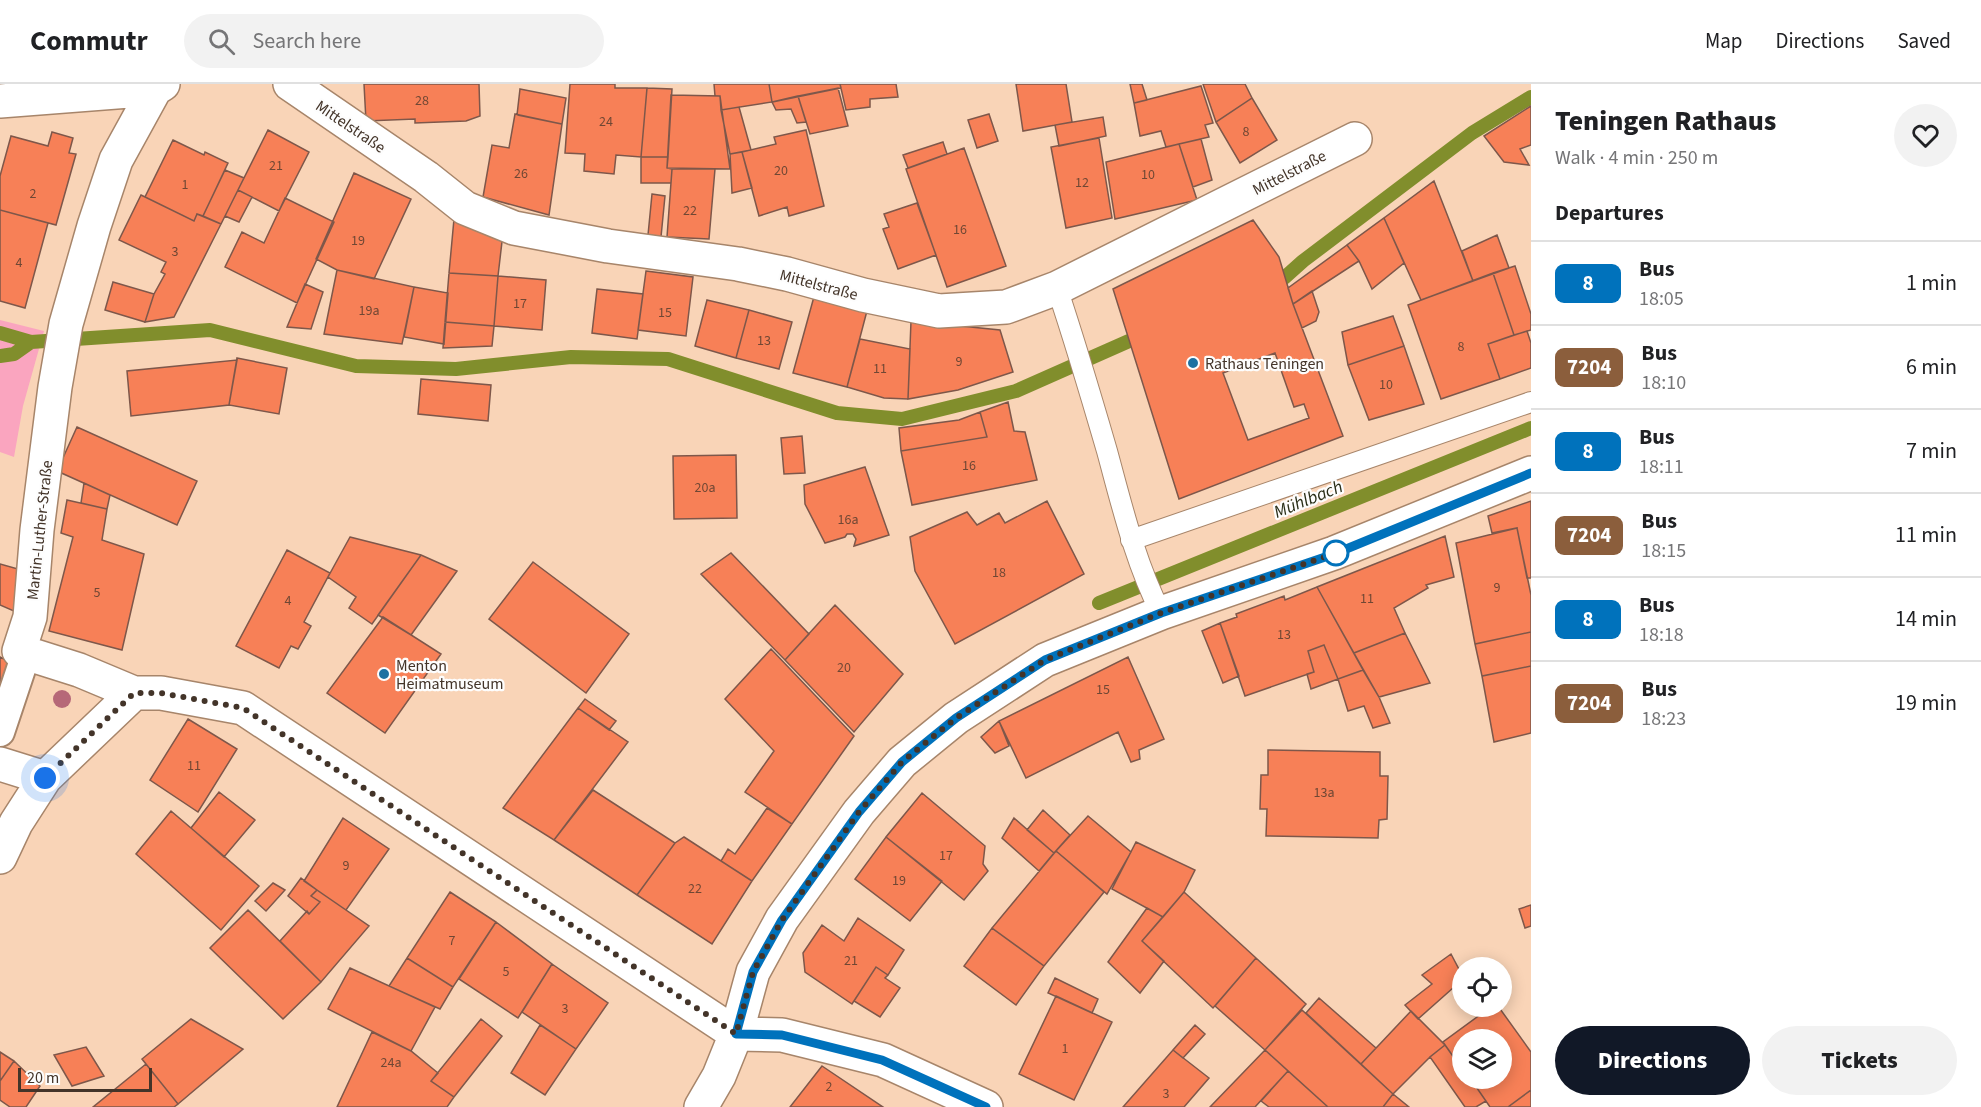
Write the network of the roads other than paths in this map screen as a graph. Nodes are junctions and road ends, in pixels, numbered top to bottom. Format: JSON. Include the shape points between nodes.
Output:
{"nodes":[{"id":1,"x":290,"y":84,"type":"edge"},
{"id":2,"x":159,"y":87,"type":"edge"},
{"id":3,"x":0,"y":101,"type":"edge"},
{"id":4,"x":1355,"y":139,"type":"dead end"},
{"id":5,"x":1057,"y":288,"type":"junction"},
{"id":6,"x":1531,"y":402,"type":"edge"},
{"id":7,"x":1531,"y":473,"type":"edge"},
{"id":8,"x":1131,"y":540,"type":"junction"},
{"id":9,"x":1152,"y":594,"type":"junction"},
{"id":10,"x":26,"y":654,"type":"junction"},
{"id":11,"x":134,"y":693,"type":"junction"},
{"id":12,"x":0,"y":732,"type":"edge"},
{"id":13,"x":0,"y":764,"type":"edge"},
{"id":14,"x":45,"y":778,"type":"junction"},
{"id":15,"x":0,"y":857,"type":"edge"},
{"id":16,"x":736,"y":1034,"type":"junction"},
{"id":17,"x":701,"y":1107,"type":"edge"},
{"id":18,"x":986,"y":1107,"type":"edge"}],
"edges":[{"from":1,"to":5,"type":"street","name":"Mittelstraße","via":[[465,208],[514,228],[738,264],[939,311],[1006,307]]},
{"from":2,"to":3,"type":"street"},
{"from":2,"to":10,"type":"street","name":"Martin-Luther-Straße","via":[[116,160],[66,324],[37,530],[30,616],[19,651]]},
{"from":4,"to":5,"type":"street","name":"Mittelstraße"},
{"from":5,"to":8,"type":"lane","via":[[1082,362]]},
{"from":6,"to":8,"type":"lane"},
{"from":7,"to":9,"type":"street","via":[[1334,554]]},
{"from":8,"to":9,"type":"lane"},
{"from":9,"to":16,"type":"street","via":[[956,718],[902,762],[859,812],[782,920],[753,972]]},
{"from":10,"to":11,"type":"street"},
{"from":10,"to":12,"type":"street"},
{"from":11,"to":14,"type":"street"},
{"from":11,"to":16,"type":"street","via":[[161,693],[243,708]]},
{"from":13,"to":14,"type":"street"},
{"from":14,"to":15,"type":"street"},
{"from":16,"to":17,"type":"street"},
{"from":16,"to":18,"type":"street","via":[[782,1035],[882,1060]]}]}
